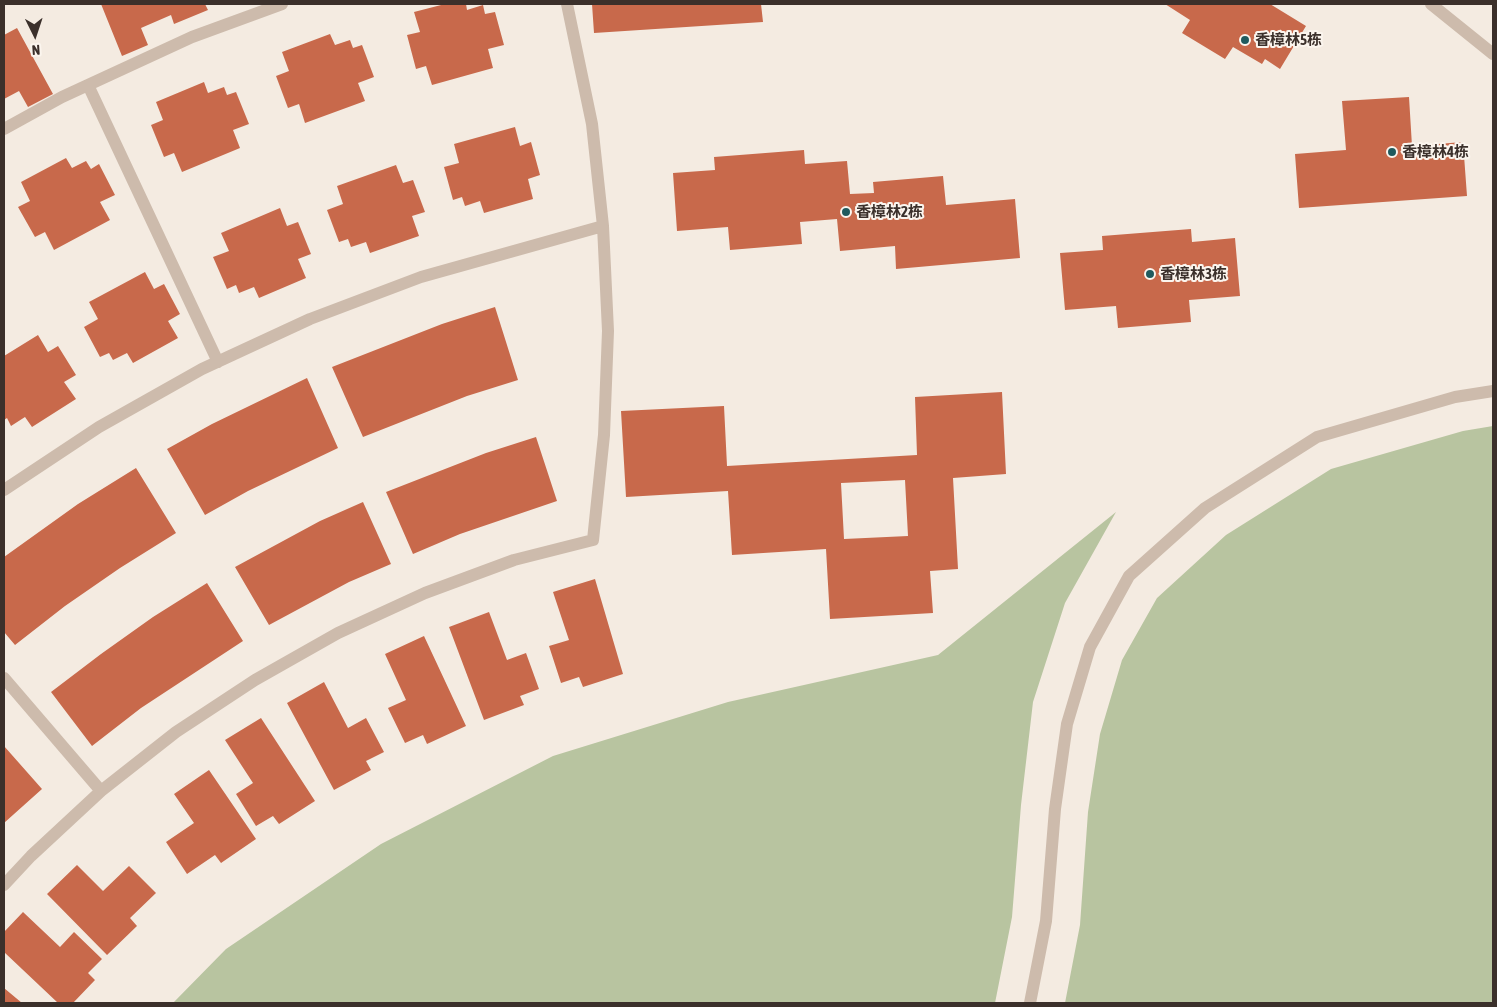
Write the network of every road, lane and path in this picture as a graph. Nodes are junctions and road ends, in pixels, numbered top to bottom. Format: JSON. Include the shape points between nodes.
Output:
{"nodes":[{"id":1,"x":282,"y":4,"type":"edge"},
{"id":2,"x":567,"y":4,"type":"edge"},
{"id":3,"x":1431,"y":4,"type":"edge"},
{"id":4,"x":1493,"y":54,"type":"edge"},
{"id":5,"x":88,"y":85,"type":"junction"},
{"id":6,"x":4,"y":129,"type":"edge"},
{"id":7,"x":603,"y":226,"type":"junction"},
{"id":8,"x":218,"y":362,"type":"junction"},
{"id":9,"x":1493,"y":391,"type":"edge"},
{"id":10,"x":4,"y":490,"type":"edge"},
{"id":11,"x":4,"y":678,"type":"edge"},
{"id":12,"x":101,"y":791,"type":"junction"},
{"id":13,"x":4,"y":885,"type":"edge"},
{"id":14,"x":1030,"y":1003,"type":"edge"}],
"edges":[{"from":1,"to":5,"type":"street","via":[[192,37]]},
{"from":2,"to":7,"type":"street","via":[[592,124]]},
{"from":3,"to":4,"type":"street"},
{"from":5,"to":6,"type":"street"},
{"from":5,"to":8,"type":"street"},
{"from":7,"to":8,"type":"street","via":[[421,277],[310,319]]},
{"from":7,"to":12,"type":"street","via":[[608,340],[604,435],[593,540],[505,563],[425,593],[338,633],[247,685],[176,732]]},
{"from":8,"to":10,"type":"street","via":[[99,427]]},
{"from":9,"to":14,"type":"street","via":[[1455,397],[1317,438],[1205,508],[1130,576],[1090,647],[1067,724],[1055,809],[1046,921]]},
{"from":11,"to":12,"type":"street"},
{"from":12,"to":13,"type":"street"}]}
